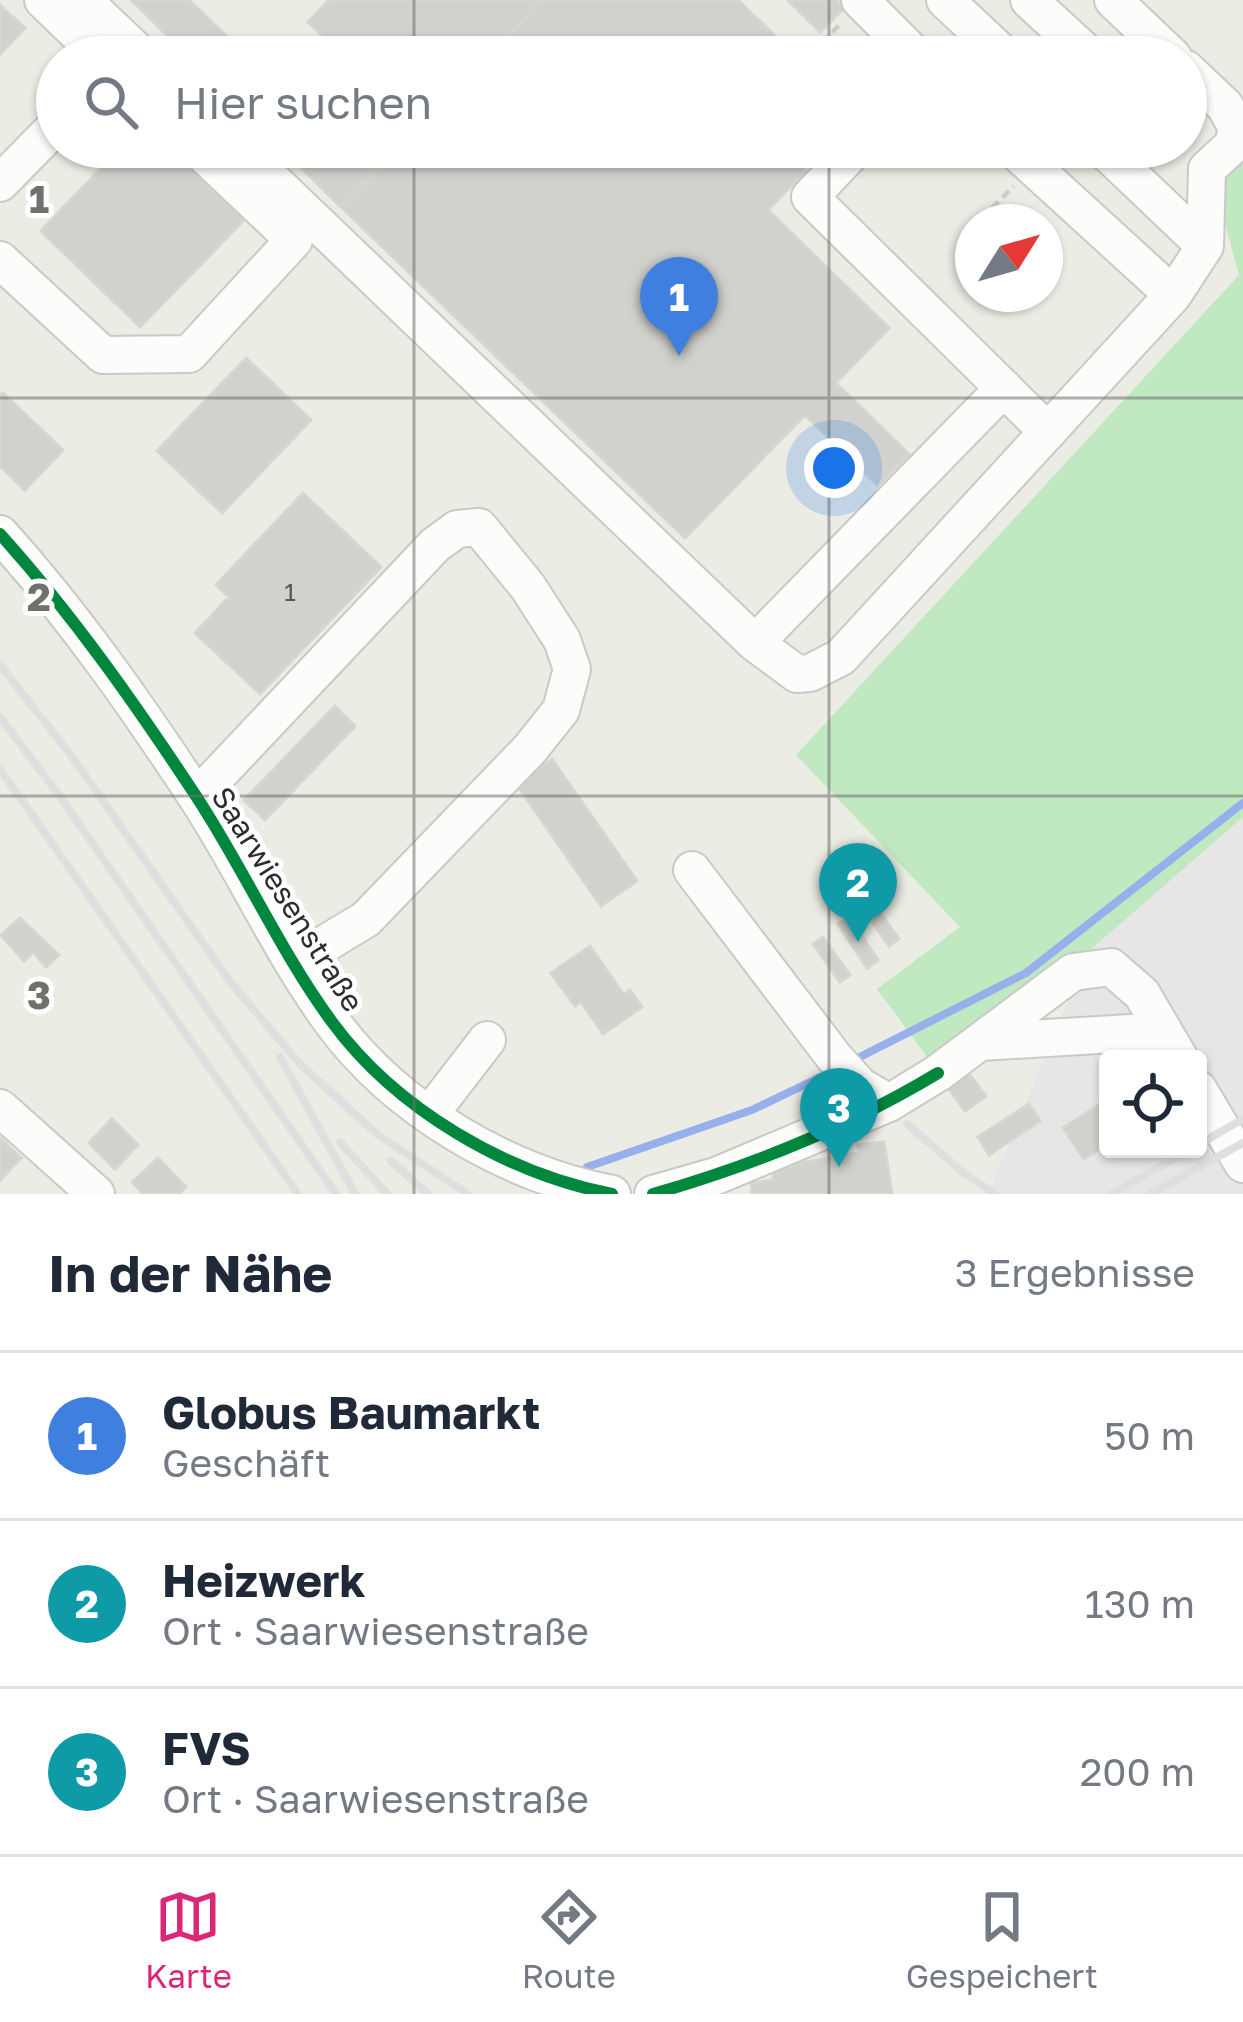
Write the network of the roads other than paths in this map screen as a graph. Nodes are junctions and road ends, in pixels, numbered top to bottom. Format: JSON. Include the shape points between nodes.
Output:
{"nodes":[{"id":1,"x":43,"y":0,"type":"edge"},
{"id":2,"x":83,"y":0,"type":"edge"},
{"id":3,"x":860,"y":0,"type":"edge"},
{"id":4,"x":945,"y":0,"type":"edge"},
{"id":5,"x":1029,"y":0,"type":"edge"},
{"id":6,"x":1113,"y":0,"type":"edge"},
{"id":7,"x":80,"y":36,"type":"edge"},
{"id":8,"x":121,"y":36,"type":"edge"},
{"id":9,"x":896,"y":36,"type":"edge"},
{"id":10,"x":984,"y":36,"type":"edge"},
{"id":11,"x":1068,"y":36,"type":"edge"},
{"id":12,"x":1151,"y":36,"type":"edge"},
{"id":13,"x":1207,"y":89,"type":"edge"},
{"id":14,"x":36,"y":146,"type":"edge"},
{"id":15,"x":1207,"y":154,"type":"edge"},
{"id":16,"x":218,"y":168,"type":"edge"},
{"id":17,"x":260,"y":168,"type":"edge"},
{"id":18,"x":837,"y":168,"type":"edge"},
{"id":19,"x":1034,"y":168,"type":"edge"},
{"id":20,"x":1123,"y":168,"type":"edge"},
{"id":21,"x":1197,"y":168,"type":"edge"},
{"id":22,"x":0,"y":183,"type":"edge"},
{"id":23,"x":1205,"y":246,"type":"junction"},
{"id":24,"x":0,"y":260,"type":"edge"},
{"id":25,"x":1173,"y":295,"type":"junction"},
{"id":26,"x":1004,"y":388,"type":"junction"},
{"id":27,"x":1048,"y":432,"type":"junction"},
{"id":28,"x":0,"y":534,"type":"edge"},
{"id":29,"x":754,"y":643,"type":"junction"},
{"id":30,"x":196,"y":797,"type":"junction"},
{"id":31,"x":692,"y":870,"type":"dead end"},
{"id":32,"x":295,"y":962,"type":"junction"},
{"id":33,"x":487,"y":1040,"type":"dead end"},
{"id":34,"x":981,"y":1042,"type":"junction"},
{"id":35,"x":1172,"y":1045,"type":"edge"},
{"id":36,"x":889,"y":1102,"type":"junction"},
{"id":37,"x":1207,"y":1104,"type":"edge"},
{"id":38,"x":0,"y":1108,"type":"edge"},
{"id":39,"x":430,"y":1114,"type":"junction"},
{"id":40,"x":1243,"y":1164,"type":"edge"},
{"id":41,"x":96,"y":1194,"type":"edge"},
{"id":42,"x":613,"y":1194,"type":"edge"},
{"id":43,"x":652,"y":1194,"type":"edge"}],
"edges":[{"from":1,"to":7,"type":"street"},
{"from":2,"to":8,"type":"street"},
{"from":3,"to":9,"type":"street"},
{"from":4,"to":10,"type":"street"},
{"from":5,"to":11,"type":"street"},
{"from":6,"to":12,"type":"street"},
{"from":13,"to":15,"type":"street","via":[[1237,128],[1233,145]]},
{"from":14,"to":22,"type":"street"},
{"from":16,"to":24,"type":"street","via":[[294,240],[189,354],[103,355]]},
{"from":17,"to":29,"type":"street"},
{"from":18,"to":26,"type":"street","via":[[810,197]]},
{"from":19,"to":25,"type":"street"},
{"from":20,"to":23,"type":"street"},
{"from":21,"to":23,"type":"street"},
{"from":23,"to":25,"type":"street"},
{"from":25,"to":27,"type":"street"},
{"from":26,"to":27,"type":"street"},
{"from":26,"to":29,"type":"street"},
{"from":27,"to":29,"type":"street","via":[[841,657],[797,674]]},
{"from":28,"to":30,"type":"street","name":"Saarwiesenstraße","via":[[49,589]]},
{"from":30,"to":32,"type":"street","name":"Saarwiesenstraße"},
{"from":30,"to":32,"type":"street","via":[[457,529],[478,526],[562,640],[572,669],[561,710],[530,749],[366,920]]},
{"from":31,"to":36,"type":"street","via":[[834,1057]]},
{"from":32,"to":39,"type":"street","name":"Saarwiesenstraße","via":[[370,1065]]},
{"from":33,"to":39,"type":"street"},
{"from":34,"to":35,"type":"street"},
{"from":34,"to":35,"type":"street","via":[[1073,972],[1112,967],[1142,994]]},
{"from":34,"to":36,"type":"street"},
{"from":36,"to":43,"type":"street","via":[[716,1176]]},
{"from":37,"to":40,"type":"street"},
{"from":38,"to":41,"type":"street"},
{"from":39,"to":42,"type":"street","name":"Saarwiesenstraße","via":[[500,1156]]}]}
